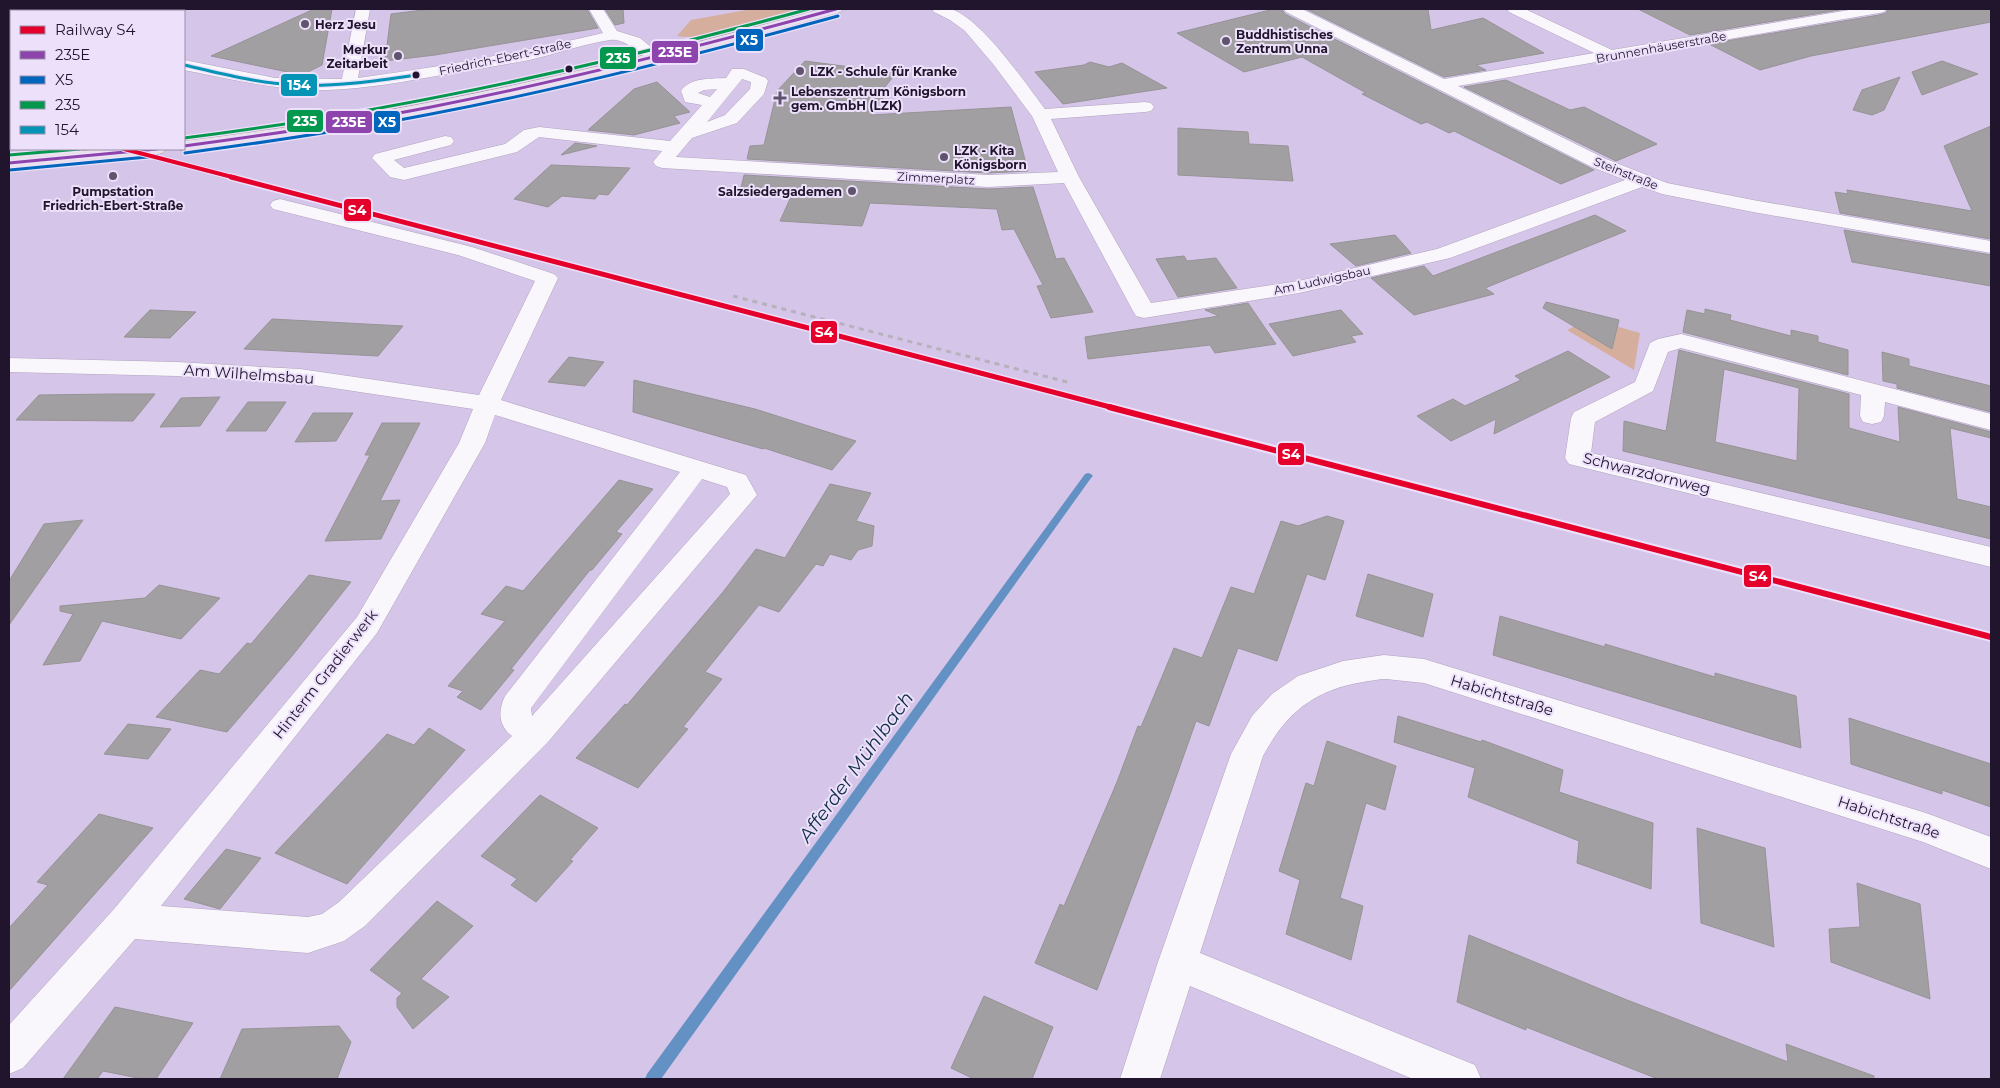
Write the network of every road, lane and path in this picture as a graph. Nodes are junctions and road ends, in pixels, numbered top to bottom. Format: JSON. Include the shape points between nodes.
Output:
{"nodes":[{"id":1,"x":364,"y":9,"type":"edge"},
{"id":2,"x":596,"y":9,"type":"edge"},
{"id":3,"x":836,"y":9,"type":"edge"},
{"id":4,"x":939,"y":9,"type":"edge"},
{"id":5,"x":1291,"y":9,"type":"edge"},
{"id":6,"x":1514,"y":9,"type":"edge"},
{"id":7,"x":1877,"y":9,"type":"edge"},
{"id":8,"x":612,"y":35,"type":"junction"},
{"id":9,"x":1612,"y":56,"type":"junction"},
{"id":10,"x":655,"y":57,"type":"junction"},
{"id":11,"x":185,"y":65,"type":"edge"},
{"id":12,"x":731,"y":83,"type":"junction"},
{"id":13,"x":349,"y":84,"type":"junction"},
{"id":14,"x":1443,"y":84,"type":"junction"},
{"id":15,"x":714,"y":103,"type":"junction"},
{"id":16,"x":1145,"y":107,"type":"dead end"},
{"id":17,"x":1040,"y":115,"type":"junction"},
{"id":18,"x":686,"y":134,"type":"junction"},
{"id":19,"x":445,"y":141,"type":"dead end"},
{"id":20,"x":185,"y":146,"type":"edge"},
{"id":21,"x":674,"y":148,"type":"junction"},
{"id":22,"x":147,"y":150,"type":"edge"},
{"id":23,"x":9,"y":163,"type":"edge"},
{"id":24,"x":1070,"y":177,"type":"junction"},
{"id":25,"x":1640,"y":180,"type":"junction"},
{"id":26,"x":280,"y":205,"type":"dead end"},
{"id":27,"x":1991,"y":247,"type":"edge"},
{"id":28,"x":9,"y":365,"type":"edge"},
{"id":29,"x":1873,"y":390,"type":"junction"},
{"id":30,"x":487,"y":404,"type":"junction"},
{"id":31,"x":1872,"y":416,"type":"dead end"},
{"id":32,"x":1991,"y":422,"type":"edge"},
{"id":33,"x":697,"y":468,"type":"junction"},
{"id":34,"x":1991,"y":557,"type":"edge"},
{"id":35,"x":537,"y":733,"type":"junction"},
{"id":36,"x":1991,"y":853,"type":"edge"},
{"id":37,"x":127,"y":920,"type":"junction"},
{"id":38,"x":1177,"y":962,"type":"junction"},
{"id":39,"x":9,"y":1054,"type":"edge"},
{"id":40,"x":1140,"y":1079,"type":"edge"},
{"id":41,"x":1461,"y":1079,"type":"edge"}],
"edges":[{"from":1,"to":13,"type":"street"},
{"from":2,"to":8,"type":"street"},
{"from":3,"to":10,"type":"main road"},
{"from":4,"to":17,"type":"street","via":[[970,28]]},
{"from":5,"to":14,"type":"street","name":"Steinstraße"},
{"from":6,"to":9,"type":"street"},
{"from":7,"to":9,"type":"street","name":"Brunnenhäuserstraße"},
{"from":8,"to":10,"type":"street","name":"Friedrich-Ebert-Straße","via":[[636,41]]},
{"from":8,"to":13,"type":"street","name":"Friedrich-Ebert-Straße","via":[[520,57]]},
{"from":9,"to":14,"type":"street","name":"Brunnenhäuserstraße"},
{"from":10,"to":20,"type":"main road","via":[[452,102]]},
{"from":11,"to":13,"type":"street","name":"Friedrich-Ebert-Straße","via":[[275,83]]},
{"from":12,"to":15,"type":"street","name":"Zimmerplatz"},
{"from":12,"to":15,"type":"street","via":[[700,85],[689,91],[691,98]]},
{"from":12,"to":18,"type":"street","via":[[738,72],[760,82],[758,90],[731,119]]},
{"from":14,"to":25,"type":"street","name":"Steinstraße","via":[[1599,163]]},
{"from":15,"to":18,"type":"street","name":"Zimmerplatz"},
{"from":16,"to":17,"type":"street"},
{"from":17,"to":24,"type":"street"},
{"from":18,"to":21,"type":"street","name":"Zimmerplatz"},
{"from":19,"to":21,"type":"street","via":[[380,158],[397,173],[404,174],[511,148],[530,134],[539,132]]},
{"from":21,"to":24,"type":"street","name":"Zimmerplatz","via":[[662,162],[933,179],[988,181]]},
{"from":22,"to":23,"type":"main road"},
{"from":24,"to":25,"type":"street","name":"Am Ludwigsbau","via":[[1144,311],[1299,287],[1443,254]]},
{"from":25,"to":27,"type":"street","name":"Steinstraße","via":[[1662,188],[1753,206]]},
{"from":26,"to":30,"type":"street","name":"Hinterm Gradierwerk","via":[[465,251],[548,278]]},
{"from":28,"to":30,"type":"street","name":"Am Wilhelmsbau","via":[[300,376]]},
{"from":29,"to":31,"type":"street"},
{"from":29,"to":32,"type":"street","name":"Schwarzdornweg"},
{"from":29,"to":34,"type":"street","name":"Schwarzdornweg","via":[[1681,341],[1673,342],[1658,348],[1645,386],[1583,418],[1578,458]]},
{"from":30,"to":33,"type":"street"},
{"from":30,"to":37,"type":"street","name":"Hinterm Gradierwerk","via":[[472,443],[367,625]]},
{"from":33,"to":35,"type":"street","via":[[516,706],[514,717],[519,725]]},
{"from":33,"to":35,"type":"street","via":[[737,481],[744,495]]},
{"from":35,"to":37,"type":"street","via":[[352,914],[332,929],[308,935]]},
{"from":36,"to":38,"type":"street","name":"Habichtstraße","via":[[1926,828],[1424,671],[1384,667],[1343,673],[1309,685],[1282,703],[1264,725],[1247,754]]},
{"from":37,"to":39,"type":"street","name":"Hinterm Gradierwerk"},
{"from":38,"to":40,"type":"street","name":"Habichtstraße"},
{"from":38,"to":41,"type":"street"}]}
